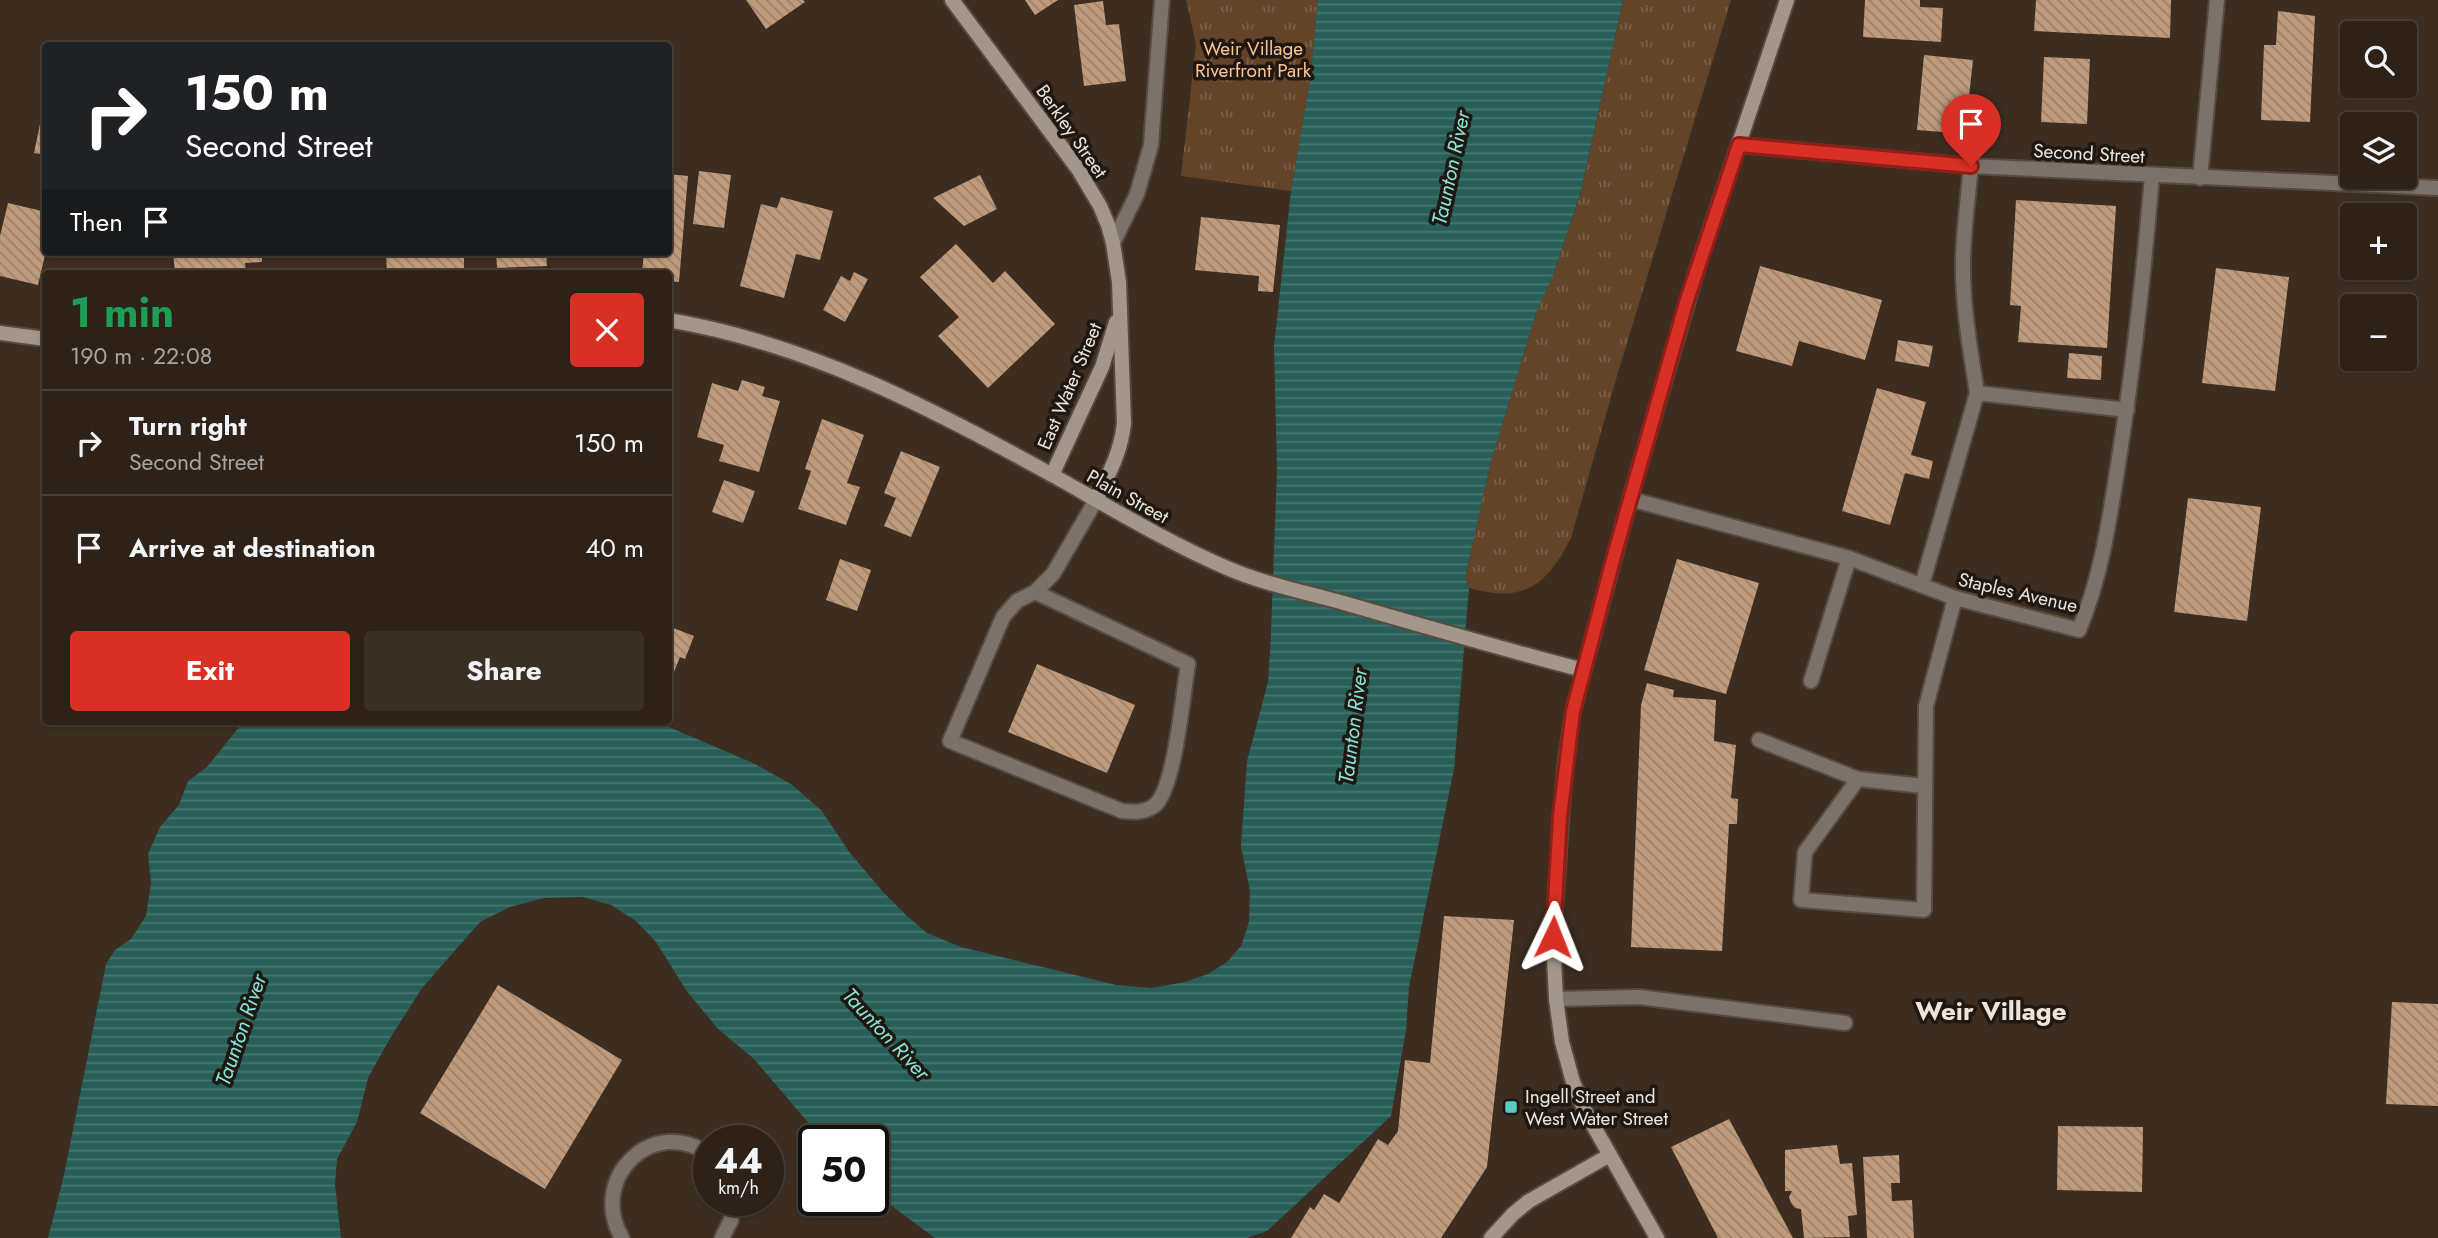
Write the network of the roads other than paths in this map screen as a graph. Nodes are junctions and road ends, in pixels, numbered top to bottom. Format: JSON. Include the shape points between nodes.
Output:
{"nodes":[{"id":1,"x":952,"y":0,"type":"edge"},
{"id":2,"x":1163,"y":0,"type":"edge"},
{"id":3,"x":1787,"y":0,"type":"edge"},
{"id":4,"x":2217,"y":0,"type":"edge"},
{"id":5,"x":1739,"y":145,"type":"junction"},
{"id":6,"x":1971,"y":166,"type":"junction"},
{"id":7,"x":2152,"y":176,"type":"junction"},
{"id":8,"x":2200,"y":178,"type":"junction"},
{"id":9,"x":2438,"y":188,"type":"edge"},
{"id":10,"x":1113,"y":243,"type":"junction"},
{"id":11,"x":1120,"y":303,"type":"junction"},
{"id":12,"x":672,"y":321,"type":"edge"},
{"id":13,"x":0,"y":333,"type":"edge"},
{"id":14,"x":42,"y":338,"type":"edge"},
{"id":15,"x":1977,"y":393,"type":"junction"},
{"id":16,"x":2127,"y":410,"type":"junction"},
{"id":17,"x":1052,"y":475,"type":"junction"},
{"id":18,"x":1630,"y":499,"type":"junction"},
{"id":19,"x":1096,"y":500,"type":"junction"},
{"id":20,"x":1849,"y":558,"type":"junction"},
{"id":21,"x":1922,"y":585,"type":"junction"},
{"id":22,"x":1035,"y":592,"type":"junction"},
{"id":23,"x":1955,"y":598,"type":"junction"},
{"id":24,"x":1583,"y":670,"type":"junction"},
{"id":25,"x":1811,"y":681,"type":"dead end"},
{"id":26,"x":1759,"y":740,"type":"dead end"},
{"id":27,"x":1858,"y":779,"type":"junction"},
{"id":28,"x":1924,"y":786,"type":"junction"},
{"id":29,"x":1556,"y":999,"type":"junction"},
{"id":30,"x":1845,"y":1023,"type":"dead end"},
{"id":31,"x":693,"y":1147,"type":"edge"},
{"id":32,"x":1608,"y":1156,"type":"junction"},
{"id":33,"x":731,"y":1216,"type":"edge"},
{"id":34,"x":622,"y":1238,"type":"edge"},
{"id":35,"x":722,"y":1238,"type":"edge"},
{"id":36,"x":1491,"y":1238,"type":"edge"},
{"id":37,"x":1657,"y":1238,"type":"edge"}],
"edges":[{"from":1,"to":10,"type":"main road","name":"Berkley Street","via":[[1078,169],[1100,206]]},
{"from":2,"to":10,"type":"street","via":[[1150,145],[1136,194]]},
{"from":3,"to":5,"type":"main road"},
{"from":4,"to":8,"type":"street"},
{"from":5,"to":6,"type":"street","name":"Second Street"},
{"from":5,"to":18,"type":"main road"},
{"from":6,"to":7,"type":"street","name":"Second Street"},
{"from":6,"to":15,"type":"street","via":[[1963,282]]},
{"from":7,"to":8,"type":"street","name":"Second Street"},
{"from":7,"to":16,"type":"street","name":"Staples Avenue"},
{"from":8,"to":9,"type":"street","name":"Second Street"},
{"from":10,"to":11,"type":"main road","name":"Berkley Street"},
{"from":11,"to":17,"type":"main road","name":"East Water Street","via":[[1106,356]]},
{"from":11,"to":19,"type":"main road","name":"East Water Street","via":[[1122,443]]},
{"from":12,"to":17,"type":"main road","name":"Plain Street","via":[[737,334],[822,362],[933,412]]},
{"from":13,"to":14,"type":"main road"},
{"from":15,"to":16,"type":"street"},
{"from":15,"to":21,"type":"street"},
{"from":16,"to":23,"type":"street","name":"Staples Avenue","via":[[2102,556],[2079,630]]},
{"from":17,"to":19,"type":"main road","name":"Plain Street"},
{"from":18,"to":20,"type":"street","name":"Staples Avenue"},
{"from":18,"to":24,"type":"main road"},
{"from":19,"to":22,"type":"street","via":[[1052,574]]},
{"from":19,"to":24,"type":"main road","name":"Plain Street","via":[[1227,568]]},
{"from":20,"to":21,"type":"street","name":"Staples Avenue"},
{"from":20,"to":25,"type":"street"},
{"from":21,"to":23,"type":"street","name":"Staples Avenue"},
{"from":22,"to":22,"type":"street","via":[[1017,600],[1003,617],[950,741],[1122,810],[1147,810],[1156,805],[1169,780],[1188,664]]},
{"from":23,"to":28,"type":"street","via":[[1929,689]]},
{"from":24,"to":29,"type":"main road","via":[[1560,816],[1553,937]]},
{"from":26,"to":27,"type":"street"},
{"from":27,"to":28,"type":"street"},
{"from":27,"to":28,"type":"street","via":[[1805,852],[1801,900],[1924,910]]},
{"from":29,"to":30,"type":"street","via":[[1650,998]]},
{"from":29,"to":32,"type":"main road","via":[[1573,1082]]},
{"from":31,"to":34,"type":"street","via":[[670,1143],[651,1147],[621,1170],[611,1206]]},
{"from":32,"to":36,"type":"main road","via":[[1529,1201]]},
{"from":32,"to":37,"type":"main road"},
{"from":33,"to":35,"type":"street"}]}
